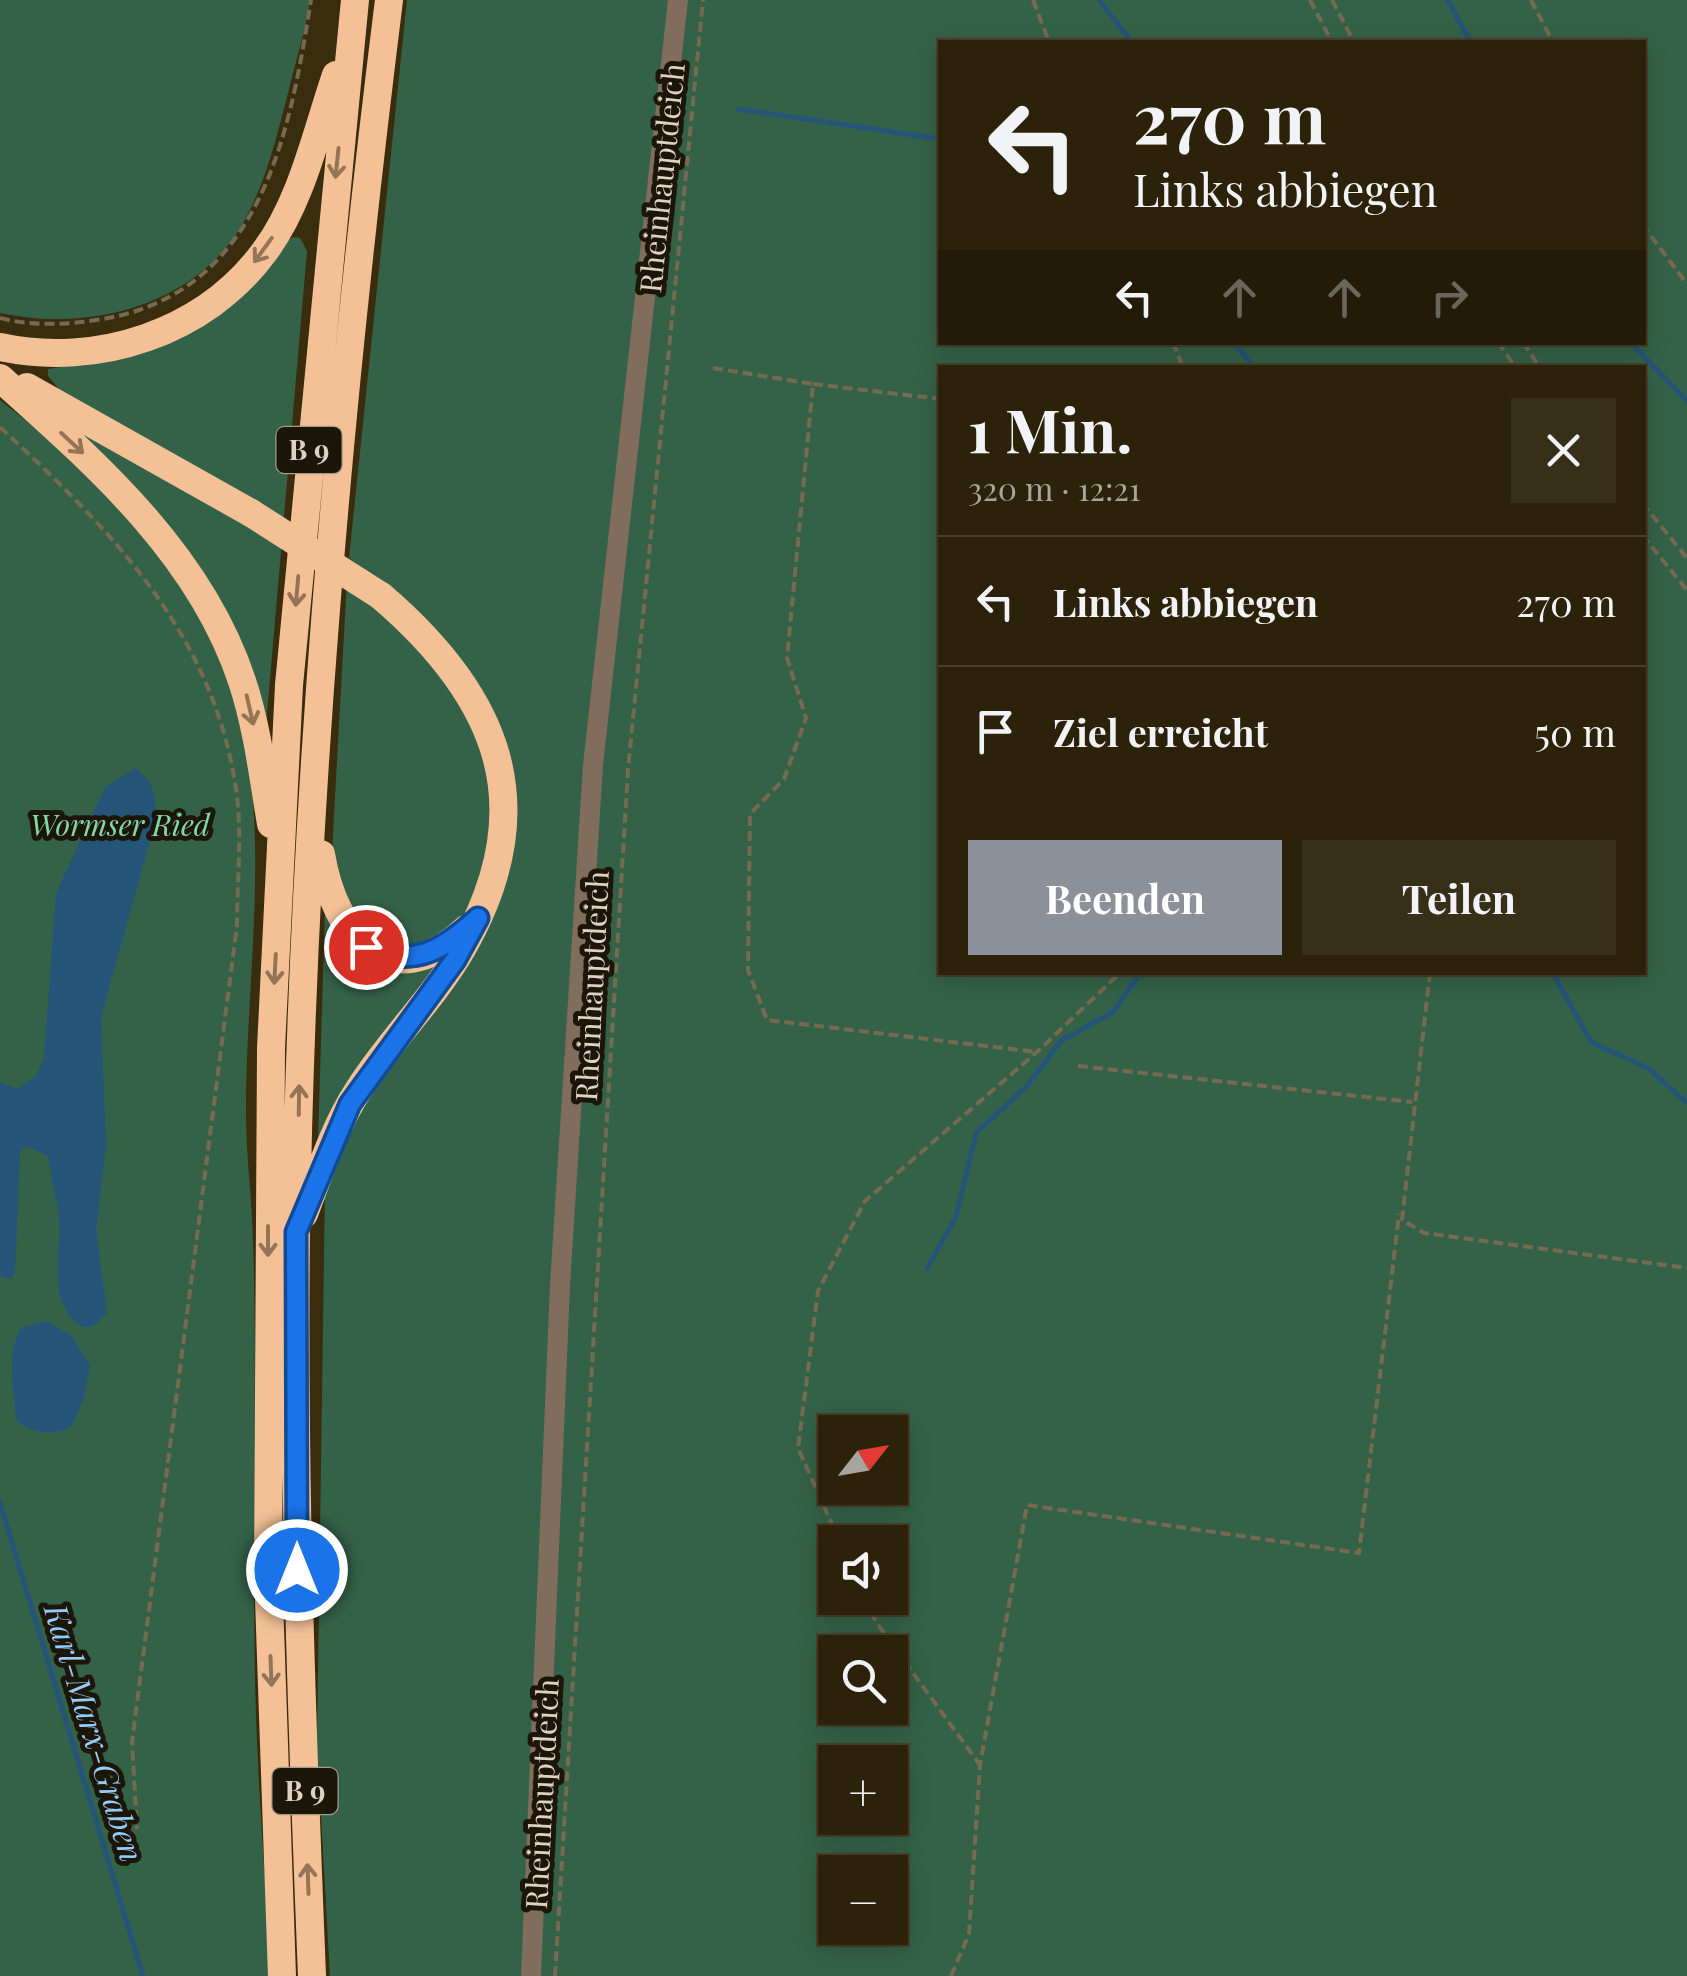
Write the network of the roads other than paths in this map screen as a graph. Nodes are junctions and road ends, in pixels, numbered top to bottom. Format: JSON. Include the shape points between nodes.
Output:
{"nodes":[{"id":1,"x":355,"y":0,"type":"edge"},
{"id":2,"x":389,"y":0,"type":"edge"},
{"id":3,"x":678,"y":0,"type":"edge"},
{"id":4,"x":351,"y":31,"type":"junction"},
{"id":5,"x":0,"y":346,"type":"edge"},
{"id":6,"x":0,"y":375,"type":"edge"},
{"id":7,"x":312,"y":802,"type":"junction"},
{"id":8,"x":280,"y":871,"type":"junction"},
{"id":9,"x":478,"y":918,"type":"junction"},
{"id":10,"x":296,"y":1232,"type":"junction"},
{"id":11,"x":282,"y":1976,"type":"edge"},
{"id":12,"x":312,"y":1976,"type":"edge"},
{"id":13,"x":531,"y":1976,"type":"edge"}],
"edges":[{"from":1,"to":4,"type":"highway","number":"B 9"},
{"from":2,"to":7,"type":"highway","number":"B 9","via":[[345,366]]},
{"from":3,"to":13,"type":"lane","via":[[585,876]]},
{"from":4,"to":5,"type":"highway","one_way":true,"via":[[286,215],[232,287],[183,320],[120,346],[50,354]]},
{"from":4,"to":8,"type":"highway","number":"B 9","one_way":true,"via":[[291,666]]},
{"from":6,"to":8,"type":"highway","one_way":true,"via":[[126,495],[210,609],[249,706]]},
{"from":6,"to":9,"type":"highway","bridge":true,"via":[[251,513],[381,596],[425,638],[482,720],[500,771],[505,839],[498,875]]},
{"from":7,"to":9,"type":"highway","via":[[333,906],[366,947],[399,958],[426,956]]},
{"from":10,"to":7,"type":"highway","number":"B 9","one_way":true},
{"from":8,"to":11,"type":"highway","number":"B 9","one_way":true,"via":[[270,1086],[268,1570]]},
{"from":9,"to":10,"type":"highway","via":[[350,1104]]},
{"from":12,"to":10,"type":"highway","number":"B 9","one_way":true,"via":[[298,1607]]}]}
